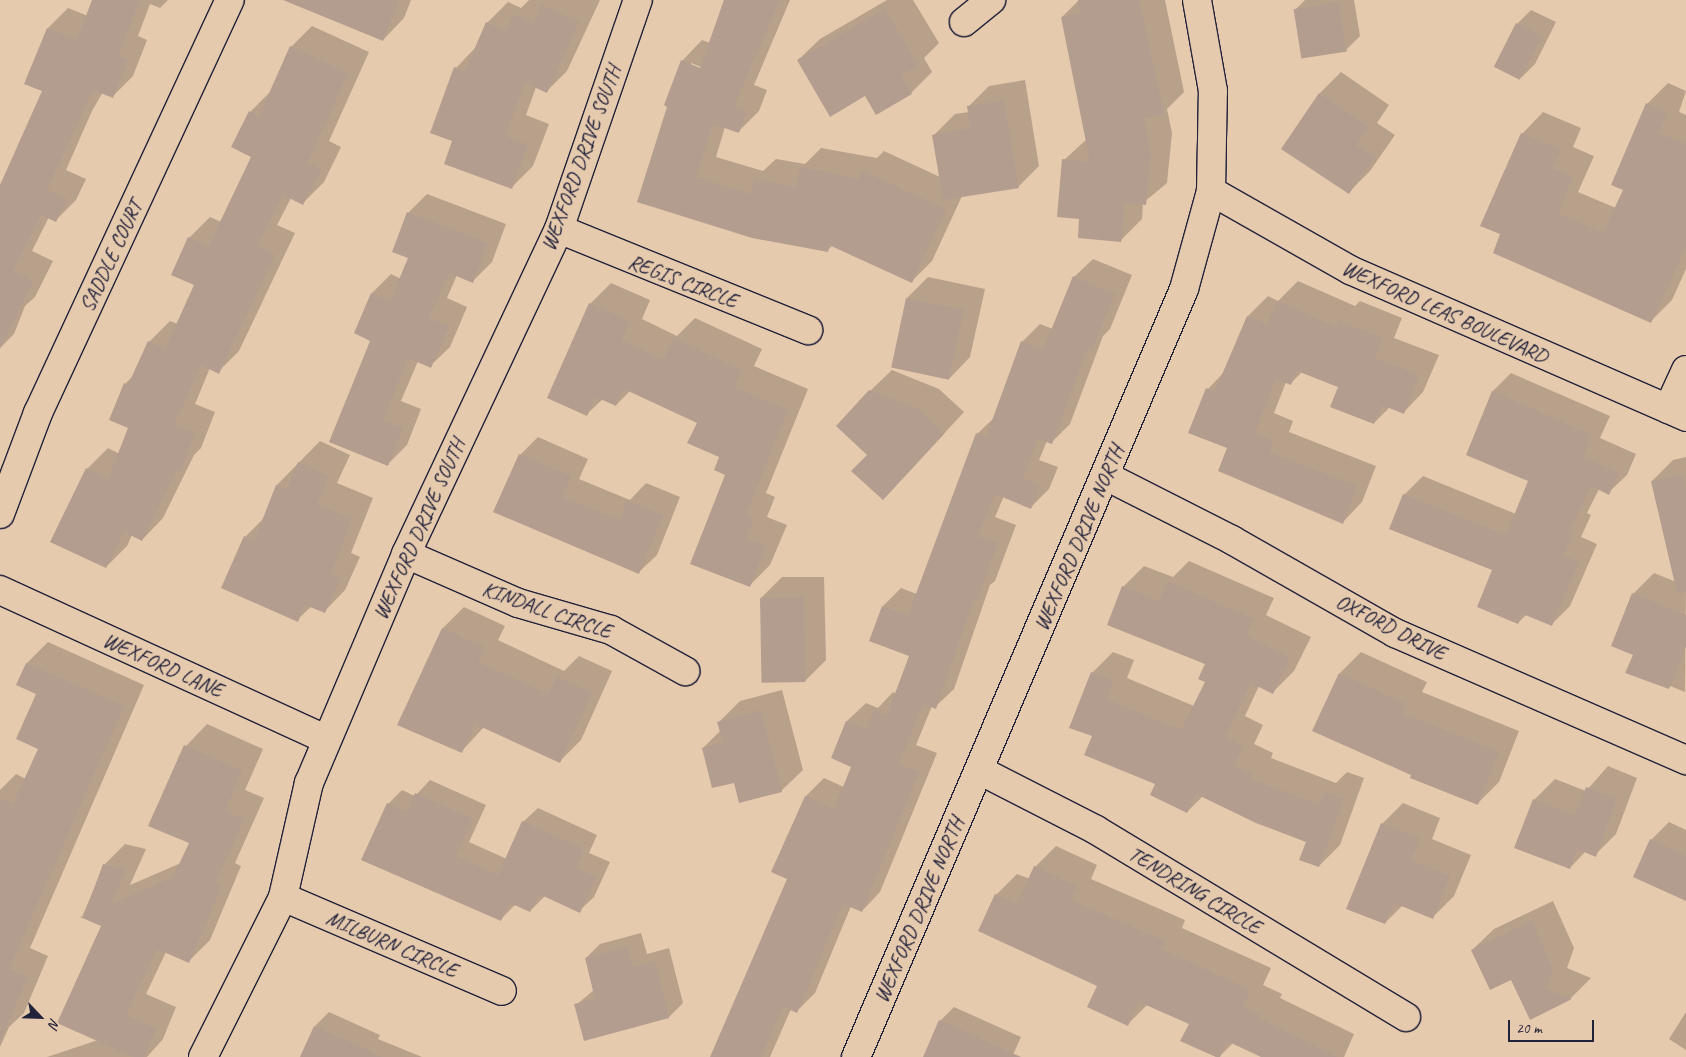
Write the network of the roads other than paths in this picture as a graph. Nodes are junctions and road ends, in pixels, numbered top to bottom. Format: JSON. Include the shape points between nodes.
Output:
{"nodes":[{"id":1,"x":230,"y":0,"type":"edge"},
{"id":2,"x":638,"y":0,"type":"edge"},
{"id":3,"x":991,"y":0,"type":"edge"},
{"id":4,"x":1197,"y":0,"type":"edge"},
{"id":5,"x":964,"y":22,"type":"dead end"},
{"id":6,"x":1212,"y":191,"type":"junction"},
{"id":7,"x":558,"y":230,"type":"junction"},
{"id":8,"x":808,"y":330,"type":"dead end"},
{"id":9,"x":1686,"y":370,"type":"edge"},
{"id":10,"x":1677,"y":413,"type":"edge"},
{"id":11,"x":1106,"y":476,"type":"junction"},
{"id":12,"x":0,"y":514,"type":"edge"},
{"id":13,"x":406,"y":554,"type":"junction"},
{"id":14,"x":0,"y":590,"type":"edge"},
{"id":15,"x":685,"y":671,"type":"dead end"},
{"id":16,"x":326,"y":739,"type":"junction"},
{"id":17,"x":1686,"y":760,"type":"edge"},
{"id":18,"x":979,"y":770,"type":"junction"},
{"id":19,"x":283,"y":897,"type":"junction"},
{"id":20,"x":502,"y":991,"type":"dead end"},
{"id":21,"x":1406,"y":1017,"type":"dead end"},
{"id":22,"x":203,"y":1057,"type":"edge"},
{"id":23,"x":856,"y":1057,"type":"edge"}],
"edges":[{"from":1,"to":12,"type":"street","name":"SADDLE COURT","via":[[38,413]]},
{"from":2,"to":7,"type":"street","name":"WEXFORD DRIVE SOUTH"},
{"from":3,"to":5,"type":"street"},
{"from":4,"to":6,"type":"street","name":"WEXFORD DRIVE NORTH","via":[[1213,91]]},
{"from":6,"to":10,"type":"street","name":"WEXFORD LEAS BOULEVARD","via":[[1350,270]]},
{"from":6,"to":11,"type":"street","name":"WEXFORD DRIVE NORTH","via":[[1184,289]]},
{"from":7,"to":8,"type":"street","name":"REGIS CIRCLE"},
{"from":7,"to":13,"type":"street","name":"WEXFORD DRIVE SOUTH"},
{"from":9,"to":10,"type":"street"},
{"from":11,"to":17,"type":"street","name":"OXFORD DRIVE","via":[[1232,540],[1395,633]]},
{"from":11,"to":18,"type":"street","name":"WEXFORD DRIVE NORTH"},
{"from":13,"to":15,"type":"street","name":"KINDALL CIRCLE","via":[[518,603],[611,630]]},
{"from":13,"to":16,"type":"street","name":"WEXFORD DRIVE SOUTH"},
{"from":14,"to":16,"type":"street","name":"WEXFORD LANE"},
{"from":16,"to":19,"type":"street","name":"WEXFORD DRIVE SOUTH","via":[[309,783]]},
{"from":18,"to":21,"type":"street","name":"TENDRING CIRCLE","via":[[1096,830]]},
{"from":18,"to":23,"type":"street","name":"WEXFORD DRIVE NORTH"},
{"from":19,"to":20,"type":"street","name":"MILBURN CIRCLE"},
{"from":19,"to":22,"type":"street","name":"WEXFORD DRIVE SOUTH"}]}
